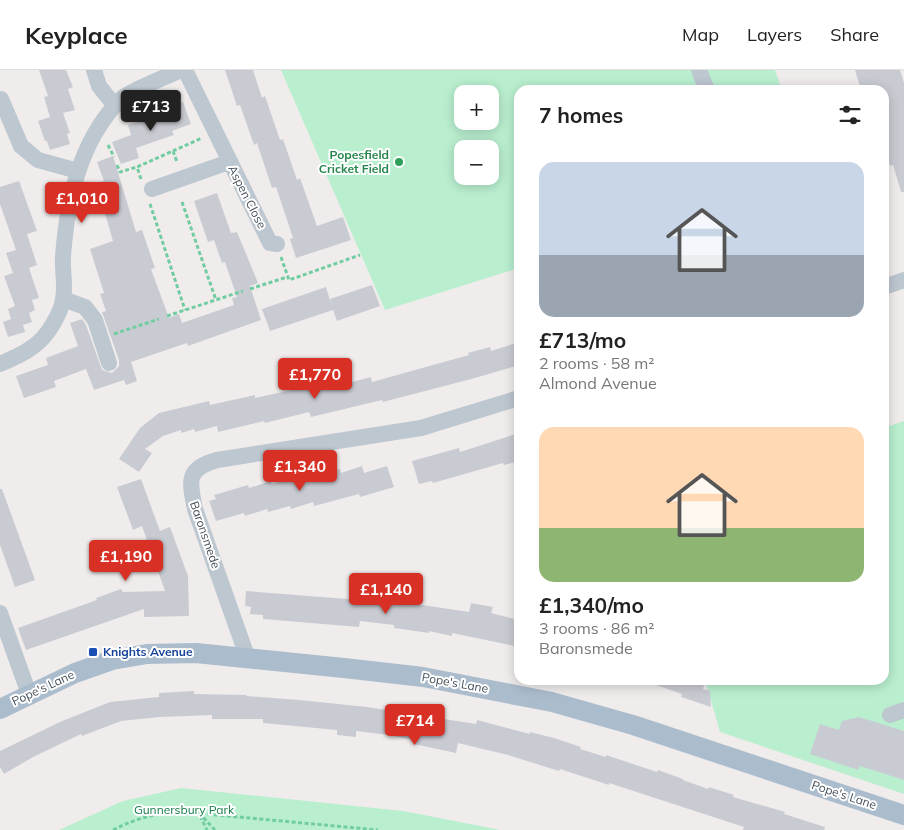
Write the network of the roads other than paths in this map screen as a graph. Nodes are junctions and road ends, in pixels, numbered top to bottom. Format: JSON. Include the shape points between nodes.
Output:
{"nodes":[{"id":1,"x":94,"y":70,"type":"edge"},
{"id":2,"x":183,"y":70,"type":"edge"},
{"id":3,"x":699,"y":70,"type":"edge"},
{"id":4,"x":705,"y":85,"type":"edge"},
{"id":5,"x":1,"y":99,"type":"dead end"},
{"id":6,"x":115,"y":106,"type":"junction"},
{"id":7,"x":229,"y":162,"type":"junction"},
{"id":8,"x":78,"y":172,"type":"junction"},
{"id":9,"x":148,"y":192,"type":"road end"},
{"id":10,"x":277,"y":244,"type":"road end"},
{"id":11,"x":904,"y":280,"type":"edge"},
{"id":12,"x":889,"y":285,"type":"edge"},
{"id":13,"x":64,"y":299,"type":"junction"},
{"id":14,"x":109,"y":363,"type":"dead end"},
{"id":15,"x":0,"y":364,"type":"edge"},
{"id":16,"x":514,"y":400,"type":"edge"},
{"id":17,"x":0,"y":613,"type":"edge"},
{"id":18,"x":248,"y":658,"type":"junction"},
{"id":19,"x":29,"y":694,"type":"junction"},
{"id":20,"x":0,"y":709,"type":"edge"},
{"id":21,"x":904,"y":815,"type":"edge"}],
"edges":[{"from":1,"to":6,"type":"street","via":[[99,86]]},
{"from":2,"to":6,"type":"street","via":[[121,99]]},
{"from":2,"to":7,"type":"street","name":"Aspen Close"},
{"from":3,"to":4,"type":"street"},
{"from":5,"to":8,"type":"street","via":[[21,146],[38,160]]},
{"from":6,"to":8,"type":"street","via":[[90,140]]},
{"from":7,"to":9,"type":"street"},
{"from":7,"to":10,"type":"street","name":"Aspen Close","via":[[270,243]]},
{"from":8,"to":13,"type":"street","via":[[66,226]]},
{"from":11,"to":12,"type":"street"},
{"from":13,"to":14,"type":"street","via":[[85,307],[95,320]]},
{"from":13,"to":15,"type":"street","via":[[47,333],[29,351]]},
{"from":16,"to":18,"type":"street","name":"Baronsmede","via":[[421,428],[201,464],[192,475],[190,488],[195,509]]},
{"from":17,"to":19,"type":"street"},
{"from":18,"to":19,"type":"main road","name":"Pope's Lane","via":[[196,653],[147,654],[103,663]]},
{"from":18,"to":21,"type":"main road","name":"Pope's Lane","via":[[423,677],[552,702],[633,725]]},
{"from":19,"to":20,"type":"main road","name":"Pope's Lane"}]}
